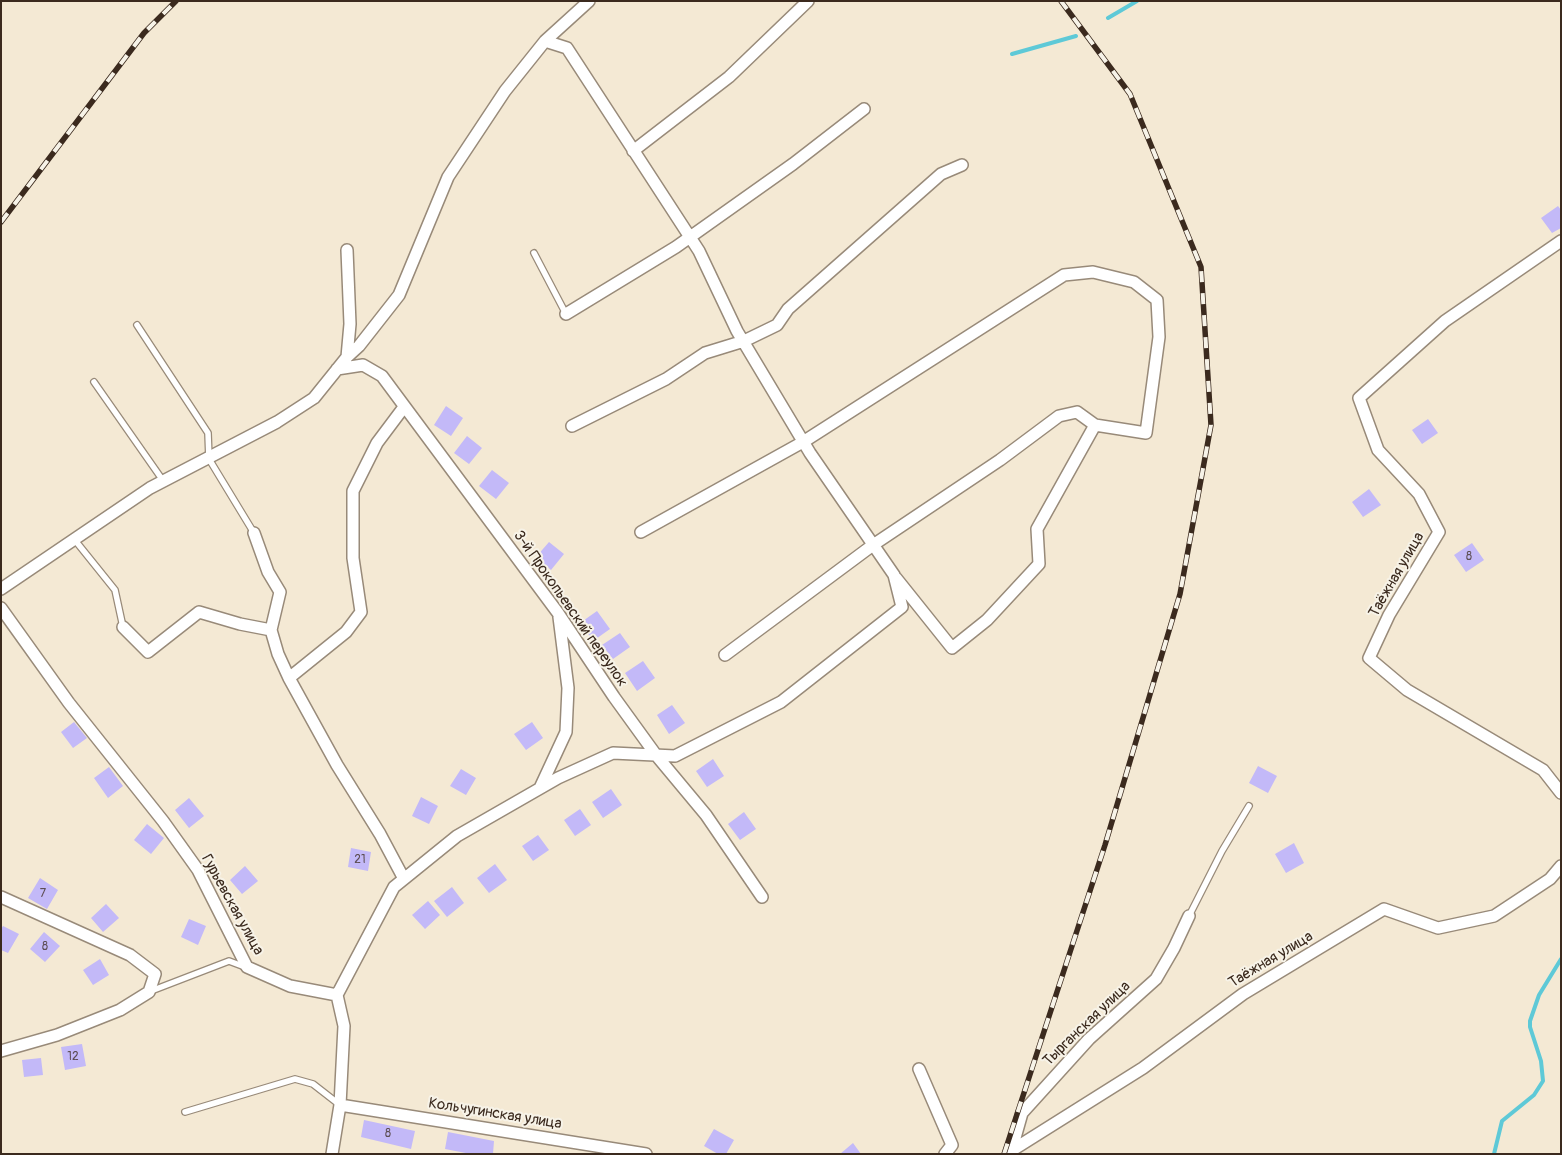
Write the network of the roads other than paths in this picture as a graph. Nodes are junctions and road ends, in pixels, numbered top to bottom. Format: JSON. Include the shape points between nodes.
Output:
{"nodes":[{"id":1,"x":589,"y":1,"type":"edge"},
{"id":2,"x":808,"y":1,"type":"edge"},
{"id":3,"x":545,"y":41,"type":"junction"},
{"id":4,"x":864,"y":109,"type":"dead end"},
{"id":5,"x":634,"y":151,"type":"junction"},
{"id":6,"x":962,"y":165,"type":"dead end"},
{"id":7,"x":689,"y":236,"type":"junction"},
{"id":8,"x":1561,"y":241,"type":"edge"},
{"id":9,"x":347,"y":250,"type":"dead end"},
{"id":10,"x":534,"y":253,"type":"dead end"},
{"id":11,"x":566,"y":314,"type":"joint"},
{"id":12,"x":137,"y":325,"type":"dead end"},
{"id":13,"x":744,"y":341,"type":"junction"},
{"id":14,"x":347,"y":357,"type":"junction"},
{"id":15,"x":337,"y":370,"type":"junction"},
{"id":16,"x":94,"y":382,"type":"dead end"},
{"id":17,"x":404,"y":407,"type":"junction"},
{"id":18,"x":1095,"y":425,"type":"junction"},
{"id":19,"x":572,"y":426,"type":"dead end"},
{"id":20,"x":803,"y":442,"type":"junction"},
{"id":21,"x":210,"y":459,"type":"junction"},
{"id":22,"x":164,"y":482,"type":"junction"},
{"id":23,"x":254,"y":532,"type":"joint"},
{"id":24,"x":641,"y":532,"type":"dead end"},
{"id":25,"x":74,"y":539,"type":"junction"},
{"id":26,"x":873,"y":545,"type":"junction"},
{"id":27,"x":894,"y":575,"type":"junction"},
{"id":28,"x":1,"y":589,"type":"edge"},
{"id":29,"x":1,"y":608,"type":"edge"},
{"id":30,"x":558,"y":613,"type":"junction"},
{"id":31,"x":123,"y":627,"type":"joint"},
{"id":32,"x":271,"y":630,"type":"junction"},
{"id":33,"x":725,"y":655,"type":"dead end"},
{"id":34,"x":289,"y":678,"type":"junction"},
{"id":35,"x":656,"y":755,"type":"junction"},
{"id":36,"x":540,"y":788,"type":"junction"},
{"id":37,"x":1561,"y":793,"type":"edge"},
{"id":38,"x":1250,"y":806,"type":"dead end"},
{"id":39,"x":1561,"y":866,"type":"edge"},
{"id":40,"x":404,"y":879,"type":"junction"},
{"id":41,"x":1,"y":897,"type":"edge"},
{"id":42,"x":762,"y":897,"type":"dead end"},
{"id":43,"x":1189,"y":916,"type":"joint"},
{"id":44,"x":247,"y":967,"type":"junction"},
{"id":45,"x":149,"y":992,"type":"junction"},
{"id":46,"x":337,"y":996,"type":"junction"},
{"id":47,"x":1,"y":1051,"type":"edge"},
{"id":48,"x":919,"y":1070,"type":"dead end"},
{"id":49,"x":340,"y":1105,"type":"junction"},
{"id":50,"x":185,"y":1112,"type":"dead end"},
{"id":51,"x":1011,"y":1152,"type":"edge"},
{"id":52,"x":332,"y":1154,"type":"edge"},
{"id":53,"x":646,"y":1154,"type":"edge"},
{"id":54,"x":945,"y":1154,"type":"edge"}],
"edges":[{"from":1,"to":3,"type":"street"},
{"from":2,"to":5,"type":"street","via":[[729,76]]},
{"from":3,"to":5,"type":"street","via":[[567,48]]},
{"from":3,"to":14,"type":"street","via":[[505,91],[448,177],[399,295]]},
{"from":4,"to":7,"type":"street","via":[[793,164]]},
{"from":5,"to":7,"type":"street"},
{"from":6,"to":13,"type":"street","via":[[942,174],[788,309],[777,325]]},
{"from":7,"to":11,"type":"street"},
{"from":7,"to":13,"type":"street"},
{"from":8,"to":37,"type":"street","name":"Таёжная улица","via":[[1445,321],[1359,398],[1378,450],[1419,494],[1439,532],[1389,615],[1369,658],[1407,690],[1543,770]]},
{"from":9,"to":14,"type":"street","via":[[350,324]]},
{"from":10,"to":11,"type":"lane"},
{"from":12,"to":21,"type":"lane","via":[[208,433]]},
{"from":13,"to":19,"type":"street","via":[[705,353],[666,379]]},
{"from":13,"to":20,"type":"street"},
{"from":14,"to":15,"type":"street"},
{"from":15,"to":17,"type":"street","name":"3-й Прокопьевский переулок","via":[[363,364],[382,376]]},
{"from":15,"to":21,"type":"street","via":[[314,398]]},
{"from":16,"to":22,"type":"lane"},
{"from":17,"to":30,"type":"street","name":"3-й Прокопьевский переулок"},
{"from":17,"to":34,"type":"street","via":[[377,443],[353,491],[353,558],[361,612],[346,632]]},
{"from":18,"to":20,"type":"street","via":[[1146,433],[1159,336],[1157,300],[1134,282],[1093,272],[1064,275]]},
{"from":18,"to":26,"type":"street","via":[[1077,412],[1059,416],[1000,460]]},
{"from":18,"to":27,"type":"street","via":[[1036,529],[1039,564],[987,620],[952,648]]},
{"from":20,"to":24,"type":"street"},
{"from":20,"to":26,"type":"street"},
{"from":21,"to":22,"type":"street"},
{"from":21,"to":23,"type":"lane"},
{"from":22,"to":25,"type":"street"},
{"from":23,"to":32,"type":"street","via":[[268,572],[280,592]]},
{"from":25,"to":28,"type":"street"},
{"from":25,"to":31,"type":"lane","via":[[115,590]]},
{"from":26,"to":27,"type":"street"},
{"from":26,"to":33,"type":"street"},
{"from":27,"to":35,"type":"street","via":[[902,607],[781,702],[675,756]]},
{"from":29,"to":44,"type":"street","name":"Гурьевская улица","via":[[69,704],[198,870]]},
{"from":30,"to":35,"type":"street","name":"3-й Прокопьевский переулок"},
{"from":30,"to":36,"type":"street","via":[[568,688],[566,732]]},
{"from":31,"to":32,"type":"street","via":[[148,652],[199,612]]},
{"from":32,"to":34,"type":"street"},
{"from":34,"to":40,"type":"street"},
{"from":35,"to":36,"type":"street","via":[[613,753]]},
{"from":35,"to":42,"type":"street","name":"3-й Прокопьевский переулок","via":[[706,815]]},
{"from":36,"to":40,"type":"street","via":[[458,836]]},
{"from":38,"to":43,"type":"lane","via":[[1222,850]]},
{"from":39,"to":51,"type":"street","name":"Таёжная улица","via":[[1550,879],[1494,916],[1438,928],[1384,909],[1243,994],[1143,1068]]},
{"from":40,"to":46,"type":"street","via":[[394,887]]},
{"from":41,"to":45,"type":"street","via":[[130,955],[155,974]]},
{"from":43,"to":51,"type":"street","name":"Тырганская улица","via":[[1156,979],[1089,1039],[1022,1113]]},
{"from":44,"to":45,"type":"lane","via":[[229,961]]},
{"from":44,"to":46,"type":"street","name":"Гурьевская улица","via":[[290,986]]},
{"from":45,"to":47,"type":"street","via":[[120,1010],[57,1035]]},
{"from":46,"to":49,"type":"street","via":[[344,1026]]},
{"from":48,"to":54,"type":"street","via":[[952,1145]]},
{"from":49,"to":50,"type":"lane","via":[[313,1084],[295,1079]]},
{"from":49,"to":52,"type":"street"},
{"from":49,"to":53,"type":"street","name":"Кольчугинская улица"}]}
